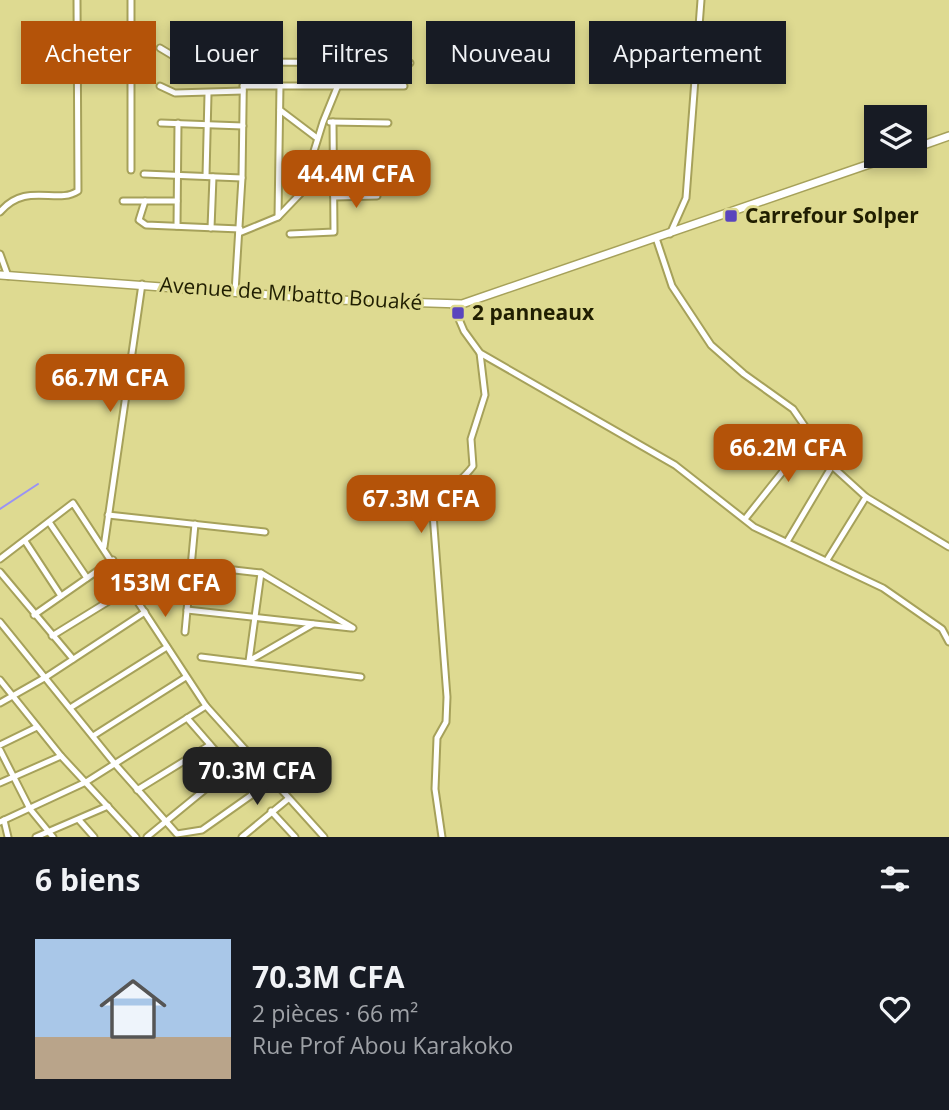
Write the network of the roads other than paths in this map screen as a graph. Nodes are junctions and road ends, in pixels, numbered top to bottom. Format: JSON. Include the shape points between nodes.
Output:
{"nodes":[{"id":1,"x":77,"y":0,"type":"edge"},
{"id":2,"x":131,"y":0,"type":"edge"},
{"id":3,"x":701,"y":0,"type":"edge"},
{"id":4,"x":160,"y":48,"type":"dead end"},
{"id":5,"x":170,"y":54,"type":"edge"},
{"id":6,"x":243,"y":84,"type":"edge"},
{"id":7,"x":280,"y":85,"type":"junction"},
{"id":8,"x":338,"y":85,"type":"junction"},
{"id":9,"x":160,"y":86,"type":"dead end"},
{"id":10,"x":404,"y":86,"type":"dead end"},
{"id":11,"x":243,"y":89,"type":"junction"},
{"id":12,"x":208,"y":93,"type":"junction"},
{"id":13,"x":280,"y":110,"type":"junction"},
{"id":14,"x":161,"y":122,"type":"dead end"},
{"id":15,"x":323,"y":122,"type":"junction"},
{"id":16,"x":333,"y":122,"type":"junction"},
{"id":17,"x":177,"y":123,"type":"junction"},
{"id":18,"x":388,"y":123,"type":"dead end"},
{"id":19,"x":206,"y":124,"type":"junction"},
{"id":20,"x":243,"y":126,"type":"junction"},
{"id":21,"x":949,"y":136,"type":"edge"},
{"id":22,"x":317,"y":138,"type":"junction"},
{"id":23,"x":927,"y":144,"type":"edge"},
{"id":24,"x":311,"y":158,"type":"junction"},
{"id":25,"x":334,"y":159,"type":"junction"},
{"id":26,"x":384,"y":160,"type":"dead end"},
{"id":27,"x":864,"y":166,"type":"edge"},
{"id":28,"x":131,"y":170,"type":"dead end"},
{"id":29,"x":144,"y":174,"type":"dead end"},
{"id":30,"x":177,"y":175,"type":"junction"},
{"id":31,"x":209,"y":177,"type":"junction"},
{"id":32,"x":242,"y":178,"type":"junction"},
{"id":33,"x":334,"y":197,"type":"junction"},
{"id":34,"x":377,"y":197,"type":"dead end"},
{"id":35,"x":123,"y":201,"type":"dead end"},
{"id":36,"x":145,"y":201,"type":"junction"},
{"id":37,"x":177,"y":201,"type":"junction"},
{"id":38,"x":0,"y":212,"type":"edge"},
{"id":39,"x":278,"y":217,"type":"junction"},
{"id":40,"x":177,"y":226,"type":"junction"},
{"id":41,"x":211,"y":228,"type":"junction"},
{"id":42,"x":240,"y":231,"type":"junction"},
{"id":43,"x":670,"y":233,"type":"junction"},
{"id":44,"x":290,"y":234,"type":"dead end"},
{"id":45,"x":656,"y":238,"type":"junction"},
{"id":46,"x":0,"y":254,"type":"edge"},
{"id":47,"x":4,"y":276,"type":"edge"},
{"id":48,"x":142,"y":284,"type":"junction"},
{"id":49,"x":235,"y":292,"type":"junction"},
{"id":50,"x":453,"y":305,"type":"junction"},
{"id":51,"x":480,"y":353,"type":"junction"},
{"id":52,"x":811,"y":436,"type":"junction"},
{"id":53,"x":832,"y":466,"type":"junction"},
{"id":54,"x":866,"y":497,"type":"junction"},
{"id":55,"x":108,"y":515,"type":"junction"},
{"id":56,"x":745,"y":519,"type":"junction"},
{"id":57,"x":49,"y":522,"type":"junction"},
{"id":58,"x":195,"y":524,"type":"junction"},
{"id":59,"x":265,"y":532,"type":"dead end"},
{"id":60,"x":788,"y":540,"type":"junction"},
{"id":61,"x":25,"y":541,"type":"junction"},
{"id":62,"x":104,"y":547,"type":"junction"},
{"id":63,"x":949,"y":547,"type":"edge"},
{"id":64,"x":0,"y":559,"type":"edge"},
{"id":65,"x":113,"y":560,"type":"junction"},
{"id":66,"x":827,"y":560,"type":"junction"},
{"id":67,"x":191,"y":565,"type":"junction"},
{"id":68,"x":0,"y":572,"type":"edge"},
{"id":69,"x":261,"y":573,"type":"junction"},
{"id":70,"x":87,"y":578,"type":"junction"},
{"id":71,"x":130,"y":588,"type":"junction"},
{"id":72,"x":61,"y":596,"type":"junction"},
{"id":73,"x":187,"y":610,"type":"junction"},
{"id":74,"x":145,"y":612,"type":"junction"},
{"id":75,"x":34,"y":615,"type":"junction"},
{"id":76,"x":257,"y":617,"type":"junction"},
{"id":77,"x":0,"y":622,"type":"edge"},
{"id":78,"x":314,"y":624,"type":"junction"},
{"id":79,"x":185,"y":632,"type":"dead end"},
{"id":80,"x":52,"y":636,"type":"junction"},
{"id":81,"x":949,"y":642,"type":"edge"},
{"id":82,"x":167,"y":647,"type":"junction"},
{"id":83,"x":201,"y":657,"type":"dead end"},
{"id":84,"x":73,"y":659,"type":"junction"},
{"id":85,"x":249,"y":661,"type":"junction"},
{"id":86,"x":46,"y":677,"type":"junction"},
{"id":87,"x":186,"y":677,"type":"junction"},
{"id":88,"x":361,"y":677,"type":"dead end"},
{"id":89,"x":0,"y":680,"type":"edge"},
{"id":90,"x":13,"y":697,"type":"junction"},
{"id":91,"x":0,"y":703,"type":"edge"},
{"id":92,"x":206,"y":706,"type":"junction"},
{"id":93,"x":70,"y":708,"type":"junction"},
{"id":94,"x":187,"y":718,"type":"junction"},
{"id":95,"x":37,"y":727,"type":"junction"},
{"id":96,"x":93,"y":736,"type":"junction"},
{"id":97,"x":210,"y":745,"type":"junction"},
{"id":98,"x":0,"y":748,"type":"edge"},
{"id":99,"x":247,"y":755,"type":"junction"},
{"id":100,"x":61,"y":756,"type":"junction"},
{"id":101,"x":115,"y":764,"type":"junction"},
{"id":102,"x":230,"y":768,"type":"junction"},
{"id":103,"x":12,"y":777,"type":"junction"},
{"id":104,"x":0,"y":782,"type":"edge"},
{"id":105,"x":86,"y":782,"type":"junction"},
{"id":106,"x":137,"y":790,"type":"junction"},
{"id":107,"x":288,"y":799,"type":"junction"},
{"id":108,"x":107,"y":806,"type":"junction"},
{"id":109,"x":30,"y":809,"type":"junction"},
{"id":110,"x":271,"y":811,"type":"junction"},
{"id":111,"x":79,"y":820,"type":"junction"},
{"id":112,"x":2,"y":821,"type":"edge"},
{"id":113,"x":165,"y":821,"type":"junction"},
{"id":114,"x":51,"y":835,"type":"edge"},
{"id":115,"x":292,"y":836,"type":"edge"},
{"id":116,"x":8,"y":837,"type":"edge"},
{"id":117,"x":37,"y":837,"type":"edge"},
{"id":118,"x":94,"y":837,"type":"edge"},
{"id":119,"x":136,"y":837,"type":"edge"},
{"id":120,"x":147,"y":837,"type":"edge"},
{"id":121,"x":242,"y":837,"type":"edge"},
{"id":122,"x":324,"y":837,"type":"edge"},
{"id":123,"x":442,"y":837,"type":"edge"}],
"edges":[{"from":1,"to":38,"type":"street","via":[[78,191],[28,195]]},
{"from":2,"to":28,"type":"street"},
{"from":3,"to":43,"type":"street","via":[[686,198]]},
{"from":4,"to":5,"type":"street"},
{"from":6,"to":11,"type":"street"},
{"from":7,"to":8,"type":"street"},
{"from":7,"to":11,"type":"street"},
{"from":7,"to":13,"type":"street"},
{"from":8,"to":10,"type":"street"},
{"from":8,"to":15,"type":"street"},
{"from":9,"to":12,"type":"street","via":[[175,93]]},
{"from":11,"to":12,"type":"street"},
{"from":11,"to":20,"type":"street"},
{"from":12,"to":19,"type":"street"},
{"from":13,"to":22,"type":"street"},
{"from":13,"to":39,"type":"street"},
{"from":14,"to":17,"type":"street"},
{"from":15,"to":16,"type":"street"},
{"from":15,"to":22,"type":"street"},
{"from":16,"to":18,"type":"street"},
{"from":16,"to":25,"type":"street"},
{"from":17,"to":19,"type":"street"},
{"from":17,"to":30,"type":"street"},
{"from":19,"to":20,"type":"street"},
{"from":19,"to":31,"type":"street"},
{"from":20,"to":32,"type":"street"},
{"from":21,"to":23,"type":"street"},
{"from":22,"to":24,"type":"street"},
{"from":24,"to":25,"type":"street"},
{"from":24,"to":39,"type":"street","via":[[301,192]]},
{"from":25,"to":26,"type":"street"},
{"from":25,"to":33,"type":"street"},
{"from":27,"to":43,"type":"street","name":"Avenue de M'batto Bouaké"},
{"from":29,"to":30,"type":"street"},
{"from":30,"to":31,"type":"street"},
{"from":30,"to":37,"type":"street"},
{"from":31,"to":32,"type":"street"},
{"from":31,"to":41,"type":"street"},
{"from":32,"to":42,"type":"street"},
{"from":33,"to":34,"type":"street"},
{"from":33,"to":44,"type":"street","via":[[334,232]]},
{"from":35,"to":36,"type":"street"},
{"from":36,"to":37,"type":"street"},
{"from":36,"to":40,"type":"street","via":[[139,220],[146,225]]},
{"from":37,"to":40,"type":"street"},
{"from":39,"to":42,"type":"street"},
{"from":40,"to":41,"type":"street"},
{"from":41,"to":42,"type":"street"},
{"from":42,"to":49,"type":"street"},
{"from":43,"to":45,"type":"street","name":"Avenue de M'batto Bouaké"},
{"from":45,"to":50,"type":"street","name":"Avenue de M'batto Bouaké"},
{"from":45,"to":52,"type":"street","via":[[672,286],[711,345],[793,409]]},
{"from":46,"to":47,"type":"street"},
{"from":47,"to":48,"type":"street","name":"Avenue de M'batto Bouaké"},
{"from":48,"to":49,"type":"street","name":"Avenue de M'batto Bouaké"},
{"from":48,"to":55,"type":"street"},
{"from":49,"to":50,"type":"street","name":"Avenue de M'batto Bouaké"},
{"from":50,"to":51,"type":"street"},
{"from":51,"to":56,"type":"street","via":[[675,465]]},
{"from":51,"to":123,"type":"street","via":[[485,395],[471,439],[473,466],[438,501],[433,514],[447,697],[446,722],[437,738],[435,789]]},
{"from":52,"to":53,"type":"street"},
{"from":52,"to":56,"type":"street"},
{"from":53,"to":54,"type":"street"},
{"from":53,"to":60,"type":"street"},
{"from":54,"to":63,"type":"street"},
{"from":54,"to":66,"type":"street"},
{"from":55,"to":58,"type":"street"},
{"from":55,"to":62,"type":"street"},
{"from":56,"to":60,"type":"street"},
{"from":57,"to":61,"type":"street"},
{"from":57,"to":62,"type":"street","via":[[74,503]]},
{"from":57,"to":70,"type":"street"},
{"from":58,"to":59,"type":"street"},
{"from":58,"to":67,"type":"street"},
{"from":60,"to":66,"type":"street"},
{"from":61,"to":64,"type":"street"},
{"from":61,"to":72,"type":"street"},
{"from":62,"to":65,"type":"street"},
{"from":65,"to":70,"type":"street"},
{"from":65,"to":71,"type":"street"},
{"from":66,"to":81,"type":"street","via":[[883,588],[942,629]]},
{"from":67,"to":69,"type":"street"},
{"from":67,"to":73,"type":"street"},
{"from":68,"to":75,"type":"street"},
{"from":69,"to":76,"type":"street"},
{"from":69,"to":78,"type":"street","via":[[353,628]]},
{"from":70,"to":72,"type":"street"},
{"from":71,"to":74,"type":"street"},
{"from":71,"to":80,"type":"street"},
{"from":72,"to":75,"type":"street"},
{"from":73,"to":76,"type":"street"},
{"from":73,"to":79,"type":"street"},
{"from":74,"to":82,"type":"street"},
{"from":74,"to":84,"type":"street"},
{"from":75,"to":80,"type":"street"},
{"from":76,"to":78,"type":"street"},
{"from":76,"to":85,"type":"street"},
{"from":77,"to":86,"type":"street"},
{"from":78,"to":85,"type":"street"},
{"from":80,"to":84,"type":"street"},
{"from":82,"to":87,"type":"street"},
{"from":82,"to":93,"type":"street"},
{"from":83,"to":85,"type":"street"},
{"from":84,"to":86,"type":"street"},
{"from":85,"to":88,"type":"street"},
{"from":86,"to":90,"type":"street"},
{"from":86,"to":93,"type":"street"},
{"from":87,"to":92,"type":"street"},
{"from":87,"to":96,"type":"street"},
{"from":89,"to":90,"type":"street"},
{"from":90,"to":91,"type":"street"},
{"from":90,"to":95,"type":"street"},
{"from":92,"to":94,"type":"street"},
{"from":92,"to":99,"type":"street"},
{"from":93,"to":96,"type":"street"},
{"from":94,"to":97,"type":"street"},
{"from":94,"to":101,"type":"street"},
{"from":95,"to":98,"type":"street"},
{"from":95,"to":100,"type":"street"},
{"from":96,"to":101,"type":"street"},
{"from":97,"to":102,"type":"street"},
{"from":97,"to":106,"type":"street"},
{"from":98,"to":103,"type":"street"},
{"from":99,"to":102,"type":"street"},
{"from":99,"to":107,"type":"street"},
{"from":100,"to":103,"type":"street"},
{"from":100,"to":105,"type":"street"},
{"from":101,"to":105,"type":"street"},
{"from":101,"to":106,"type":"street"},
{"from":102,"to":113,"type":"street"},
{"from":102,"to":113,"type":"street","via":[[253,793],[202,830],[177,834]]},
{"from":103,"to":104,"type":"street"},
{"from":103,"to":109,"type":"street"},
{"from":105,"to":108,"type":"street"},
{"from":105,"to":109,"type":"street"},
{"from":106,"to":113,"type":"street"},
{"from":107,"to":110,"type":"street"},
{"from":107,"to":122,"type":"street"},
{"from":108,"to":111,"type":"street"},
{"from":108,"to":119,"type":"street"},
{"from":109,"to":112,"type":"street"},
{"from":109,"to":114,"type":"street"},
{"from":110,"to":115,"type":"street"},
{"from":110,"to":121,"type":"street"},
{"from":111,"to":114,"type":"street"},
{"from":111,"to":118,"type":"street"},
{"from":112,"to":116,"type":"street"},
{"from":113,"to":120,"type":"street"},
{"from":114,"to":117,"type":"street"}]}
